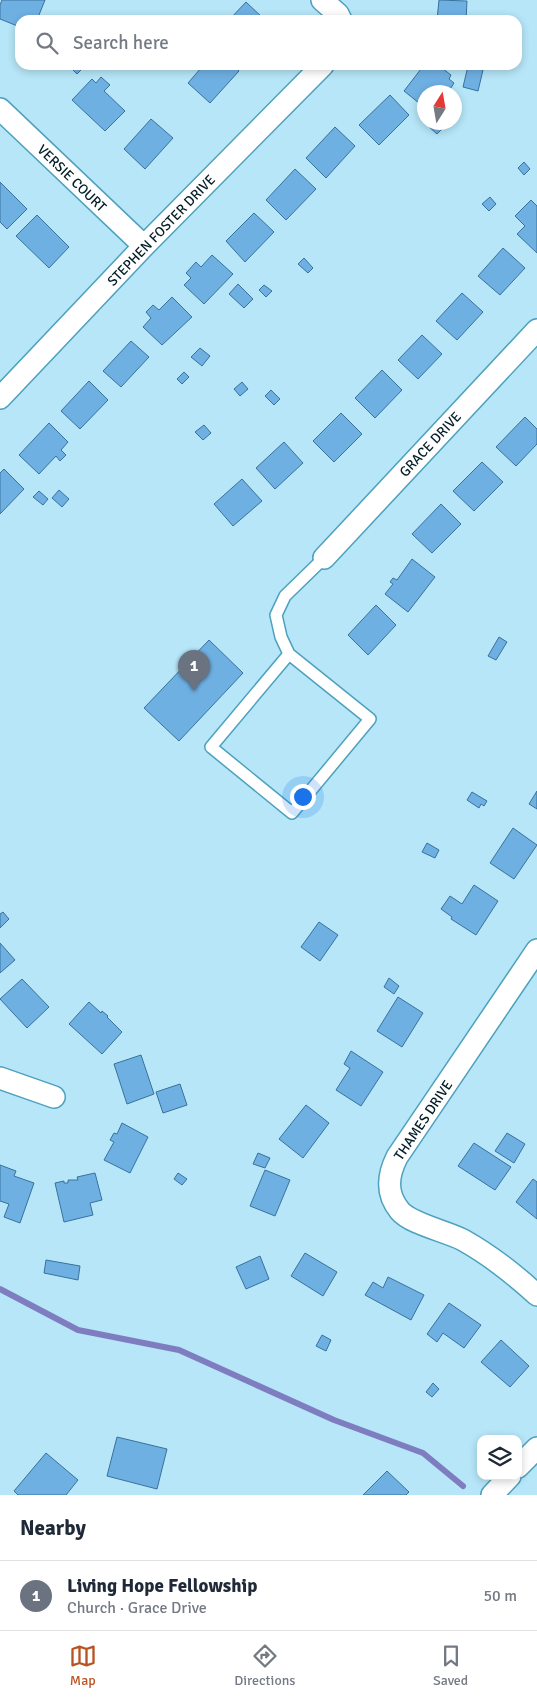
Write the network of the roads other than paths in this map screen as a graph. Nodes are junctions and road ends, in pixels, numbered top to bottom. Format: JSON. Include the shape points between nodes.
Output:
{"nodes":[{"id":1,"x":322,"y":0,"type":"edge"},
{"id":2,"x":339,"y":15,"type":"edge"},
{"id":3,"x":318,"y":70,"type":"edge"},
{"id":4,"x":0,"y":109,"type":"edge"},
{"id":5,"x":144,"y":246,"type":"junction"},
{"id":6,"x":537,"y":330,"type":"edge"},
{"id":7,"x":0,"y":398,"type":"edge"},
{"id":8,"x":324,"y":558,"type":"joint"},
{"id":9,"x":289,"y":654,"type":"junction"},
{"id":10,"x":537,"y":950,"type":"edge"},
{"id":11,"x":0,"y":1078,"type":"edge"},
{"id":12,"x":54,"y":1097,"type":"dead end"},
{"id":13,"x":537,"y":1295,"type":"edge"},
{"id":14,"x":537,"y":1448,"type":"edge"},
{"id":15,"x":522,"y":1463,"type":"edge"},
{"id":16,"x":506,"y":1480,"type":"edge"},
{"id":17,"x":492,"y":1495,"type":"edge"}],
"edges":[{"from":1,"to":2,"type":"street"},
{"from":3,"to":5,"type":"street","name":"STEPHEN FOSTER DRIVE"},
{"from":4,"to":5,"type":"street","name":"VERSIE COURT"},
{"from":5,"to":7,"type":"street","name":"STEPHEN FOSTER DRIVE"},
{"from":6,"to":8,"type":"street","name":"GRACE DRIVE"},
{"from":8,"to":9,"type":"lane","via":[[285,596],[276,614]]},
{"from":9,"to":9,"type":"lane","via":[[370,718],[292,813],[211,747]]},
{"from":10,"to":13,"type":"street","name":"THAMES DRIVE","via":[[397,1157],[390,1173],[390,1188],[400,1212],[461,1239],[517,1276]]},
{"from":11,"to":12,"type":"street"},
{"from":14,"to":15,"type":"street"},
{"from":16,"to":17,"type":"street"}]}
